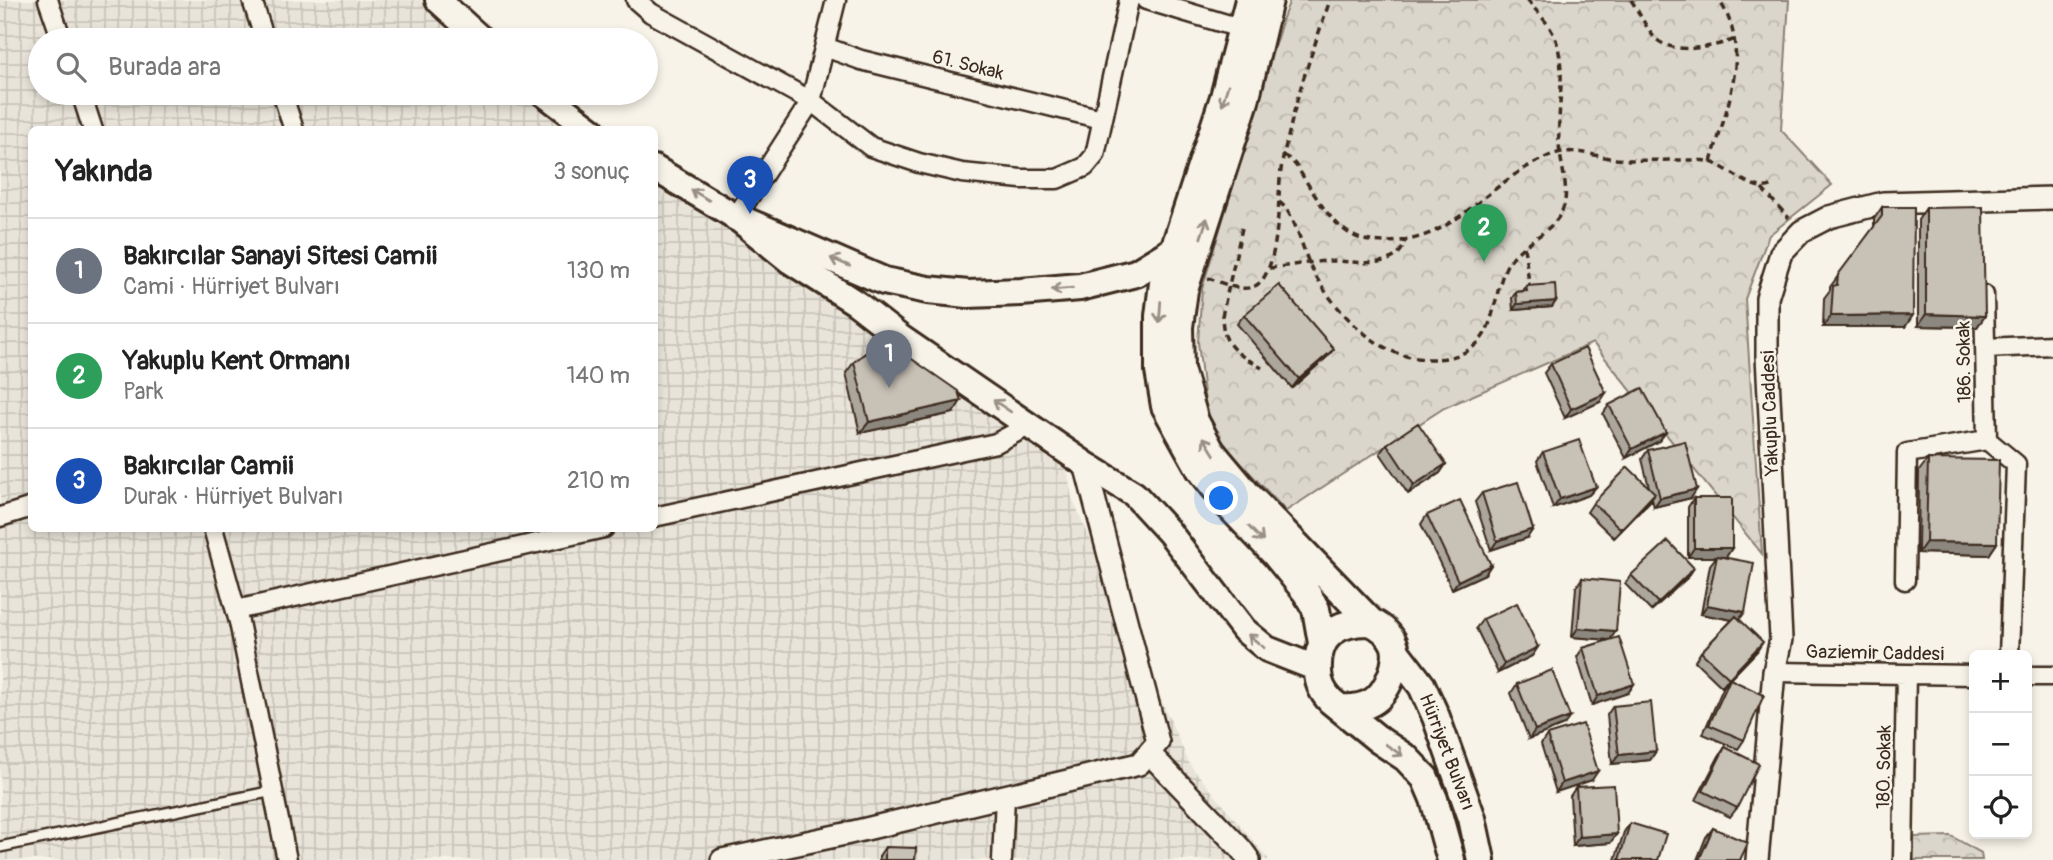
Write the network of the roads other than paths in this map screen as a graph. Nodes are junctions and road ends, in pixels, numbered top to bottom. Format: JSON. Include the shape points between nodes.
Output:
{"nodes":[{"id":1,"x":48,"y":0,"type":"edge"},
{"id":2,"x":252,"y":0,"type":"edge"},
{"id":3,"x":438,"y":0,"type":"edge"},
{"id":4,"x":636,"y":0,"type":"edge"},
{"id":5,"x":836,"y":0,"type":"edge"},
{"id":6,"x":1129,"y":0,"type":"edge"},
{"id":7,"x":1146,"y":0,"type":"edge"},
{"id":8,"x":1235,"y":0,"type":"edge"},
{"id":9,"x":1249,"y":0,"type":"edge"},
{"id":10,"x":1269,"y":0,"type":"edge"},
{"id":11,"x":1281,"y":0,"type":"edge"},
{"id":12,"x":58,"y":28,"type":"edge"},
{"id":13,"x":261,"y":28,"type":"edge"},
{"id":14,"x":469,"y":28,"type":"edge"},
{"id":15,"x":1250,"y":40,"type":"junction"},
{"id":16,"x":825,"y":47,"type":"junction"},
{"id":17,"x":811,"y":101,"type":"junction"},
{"id":18,"x":84,"y":105,"type":"edge"},
{"id":19,"x":286,"y":105,"type":"edge"},
{"id":20,"x":559,"y":105,"type":"edge"},
{"id":21,"x":1102,"y":119,"type":"junction"},
{"id":22,"x":92,"y":126,"type":"edge"},
{"id":23,"x":293,"y":126,"type":"edge"},
{"id":24,"x":587,"y":126,"type":"edge"},
{"id":25,"x":658,"y":170,"type":"edge"},
{"id":26,"x":2053,"y":198,"type":"edge"},
{"id":27,"x":736,"y":218,"type":"junction"},
{"id":28,"x":1172,"y":251,"type":"junction"},
{"id":29,"x":1984,"y":281,"type":"edge"},
{"id":30,"x":2053,"y":345,"type":"edge"},
{"id":31,"x":1984,"y":348,"type":"junction"},
{"id":32,"x":1030,"y":425,"type":"junction"},
{"id":33,"x":1987,"y":440,"type":"junction"},
{"id":34,"x":1084,"y":464,"type":"junction"},
{"id":35,"x":28,"y":508,"type":"edge"},
{"id":36,"x":658,"y":516,"type":"edge"},
{"id":37,"x":0,"y":517,"type":"edge"},
{"id":38,"x":214,"y":532,"type":"edge"},
{"id":39,"x":586,"y":532,"type":"edge"},
{"id":40,"x":1905,"y":580,"type":"dead end"},
{"id":41,"x":236,"y":610,"type":"junction"},
{"id":42,"x":1371,"y":622,"type":"junction"},
{"id":43,"x":1322,"y":643,"type":"junction"},
{"id":44,"x":2009,"y":650,"type":"edge"},
{"id":45,"x":1396,"y":652,"type":"junction"},
{"id":46,"x":1318,"y":669,"type":"junction"},
{"id":47,"x":1774,"y":672,"type":"junction"},
{"id":48,"x":1906,"y":674,"type":"junction"},
{"id":49,"x":1969,"y":675,"type":"edge"},
{"id":50,"x":2032,"y":676,"type":"edge"},
{"id":51,"x":2053,"y":677,"type":"edge"},
{"id":52,"x":1340,"y":708,"type":"junction"},
{"id":53,"x":1149,"y":753,"type":"junction"},
{"id":54,"x":273,"y":791,"type":"junction"},
{"id":55,"x":1005,"y":797,"type":"junction"},
{"id":56,"x":0,"y":847,"type":"edge"},
{"id":57,"x":287,"y":860,"type":"edge"},
{"id":58,"x":722,"y":860,"type":"edge"},
{"id":59,"x":1002,"y":860,"type":"edge"},
{"id":60,"x":1249,"y":860,"type":"edge"},
{"id":61,"x":1450,"y":860,"type":"edge"},
{"id":62,"x":1481,"y":860,"type":"edge"},
{"id":63,"x":1757,"y":860,"type":"edge"},
{"id":64,"x":1903,"y":860,"type":"edge"}],
"edges":[{"from":1,"to":12,"type":"street"},
{"from":2,"to":13,"type":"street"},
{"from":3,"to":14,"type":"main road"},
{"from":4,"to":17,"type":"street","via":[[651,13]]},
{"from":5,"to":16,"type":"street"},
{"from":6,"to":21,"type":"street"},
{"from":7,"to":15,"type":"street"},
{"from":8,"to":15,"type":"main road"},
{"from":9,"to":15,"type":"main road"},
{"from":10,"to":15,"type":"main road"},
{"from":11,"to":15,"type":"main road"},
{"from":15,"to":28,"type":"main road","one_way":true,"via":[[1224,97]]},
{"from":42,"to":15,"type":"main road","one_way":true,"via":[[1211,451],[1195,421],[1180,369],[1184,290],[1245,101]]},
{"from":16,"to":17,"type":"street"},
{"from":16,"to":21,"type":"street","name":"61. Sokak","via":[[860,60]]},
{"from":17,"to":21,"type":"street","via":[[871,147],[962,173],[1021,179],[1057,179],[1084,167],[1095,155]]},
{"from":17,"to":27,"type":"street"},
{"from":18,"to":22,"type":"street"},
{"from":19,"to":23,"type":"street"},
{"from":20,"to":24,"type":"main road"},
{"from":27,"to":25,"type":"main road","one_way":true},
{"from":26,"to":47,"type":"street","name":"Yakuplu Caddesi","via":[[1983,207],[1883,203],[1802,231],[1780,253],[1767,298],[1780,639]]},
{"from":28,"to":27,"type":"main road","one_way":true,"via":[[1136,273],[1080,287],[968,294],[884,281]]},
{"from":32,"to":27,"type":"main road","one_way":true,"via":[[790,261]]},
{"from":28,"to":43,"type":"main road","one_way":true,"via":[[1159,316],[1159,371],[1165,406],[1200,470],[1306,592],[1316,609]]},
{"from":29,"to":31,"type":"street","name":"186. Sokak"},
{"from":30,"to":31,"type":"street"},
{"from":31,"to":33,"type":"street","name":"186. Sokak"},
{"from":32,"to":34,"type":"main road"},
{"from":32,"to":36,"type":"street","via":[[996,443]]},
{"from":33,"to":40,"type":"street","via":[[1907,453]]},
{"from":33,"to":44,"type":"street","via":[[2016,464]]},
{"from":46,"to":34,"type":"main road","one_way":true,"via":[[1267,649],[1244,630],[1134,494]]},
{"from":34,"to":53,"type":"street","via":[[1158,742]]},
{"from":35,"to":37,"type":"street"},
{"from":38,"to":41,"type":"street"},
{"from":39,"to":41,"type":"street"},
{"from":41,"to":54,"type":"street"},
{"from":42,"to":43,"type":"main road","via":[[1349,623]]},
{"from":42,"to":45,"type":"main road","via":[[1382,627]]},
{"from":43,"to":46,"type":"main road"},
{"from":45,"to":52,"type":"main road","via":[[1383,694],[1360,707]]},
{"from":45,"to":62,"type":"main road","name":"Hürriyet Bulvarı","via":[[1422,685],[1436,717],[1472,818]]},
{"from":46,"to":52,"type":"main road","via":[[1321,688]]},
{"from":47,"to":48,"type":"street","name":"Gaziemir Caddesi"},
{"from":47,"to":63,"type":"street","name":"Yakuplu Caddesi"},
{"from":48,"to":49,"type":"street","name":"Gaziemir Caddesi"},
{"from":48,"to":64,"type":"street","name":"180. Sokak"},
{"from":50,"to":51,"type":"street"},
{"from":52,"to":61,"type":"main road","one_way":true,"via":[[1425,778]]},
{"from":53,"to":55,"type":"street","via":[[1139,764]]},
{"from":53,"to":60,"type":"street"},
{"from":54,"to":56,"type":"lane"},
{"from":54,"to":57,"type":"street"},
{"from":55,"to":58,"type":"street"},
{"from":55,"to":59,"type":"street"}]}
